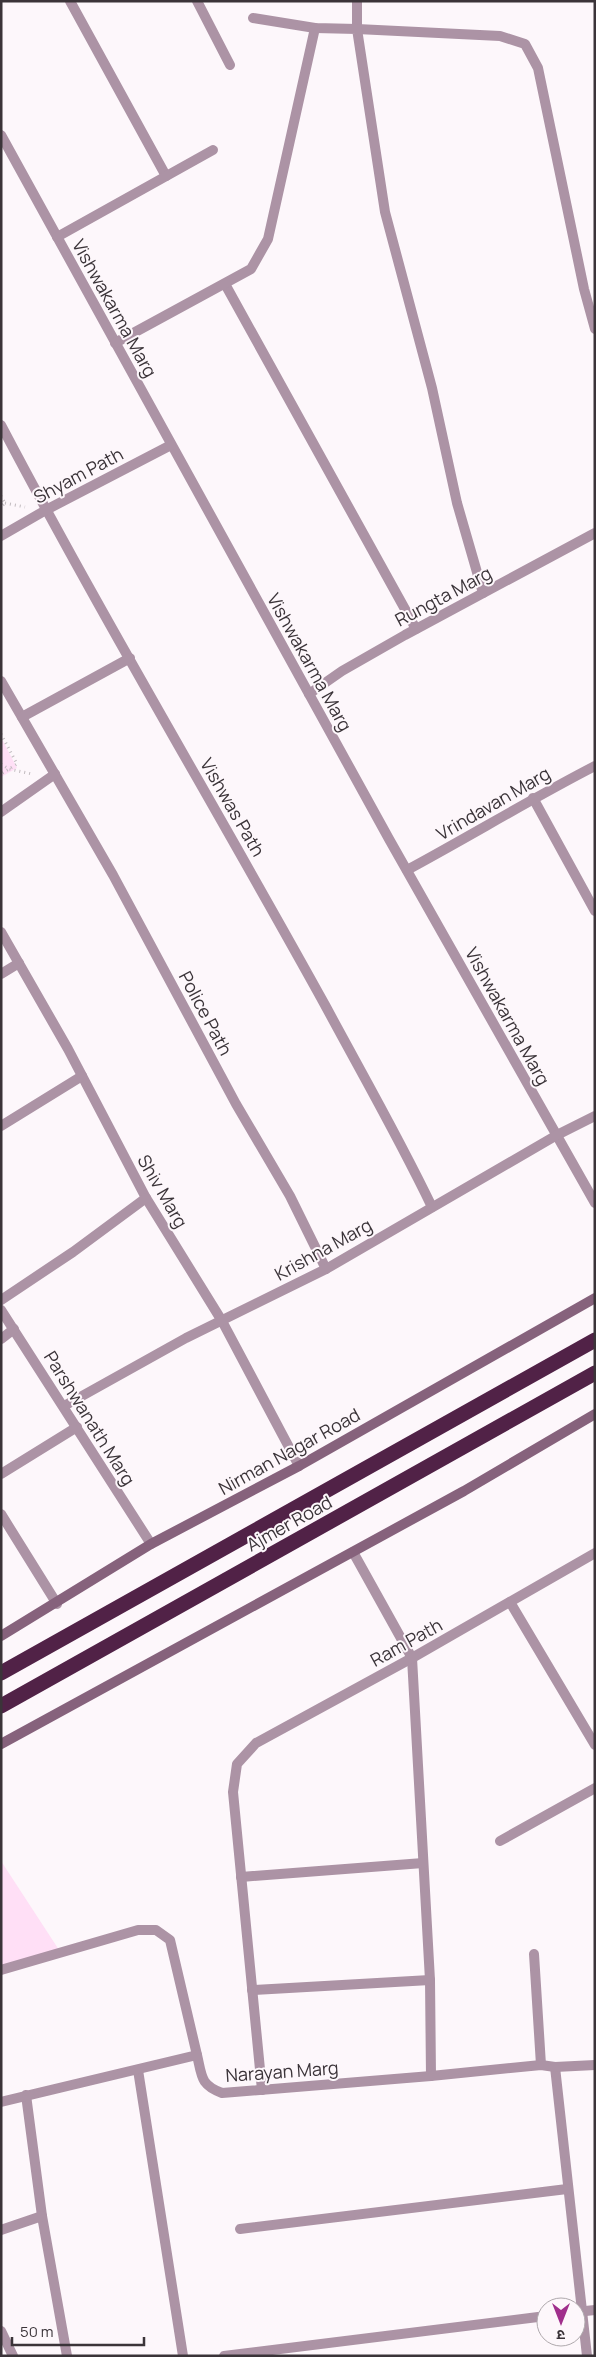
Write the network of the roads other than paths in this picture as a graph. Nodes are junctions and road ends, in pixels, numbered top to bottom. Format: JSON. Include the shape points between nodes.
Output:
{"nodes":[{"id":1,"x":70,"y":1,"type":"edge"},
{"id":2,"x":197,"y":1,"type":"edge"},
{"id":3,"x":357,"y":1,"type":"edge"},
{"id":4,"x":253,"y":18,"type":"dead end"},
{"id":5,"x":315,"y":28,"type":"junction"},
{"id":6,"x":357,"y":29,"type":"junction"},
{"id":7,"x":230,"y":65,"type":"dead end"},
{"id":8,"x":1,"y":135,"type":"edge"},
{"id":9,"x":213,"y":150,"type":"dead end"},
{"id":10,"x":166,"y":176,"type":"junction"},
{"id":11,"x":57,"y":236,"type":"junction"},
{"id":12,"x":226,"y":284,"type":"junction"},
{"id":13,"x":595,"y":329,"type":"edge"},
{"id":14,"x":115,"y":343,"type":"junction"},
{"id":15,"x":1,"y":425,"type":"edge"},
{"id":16,"x":171,"y":445,"type":"junction"},
{"id":17,"x":46,"y":510,"type":"junction"},
{"id":18,"x":595,"y":533,"type":"edge"},
{"id":19,"x":1,"y":536,"type":"edge"},
{"id":20,"x":483,"y":593,"type":"junction"},
{"id":21,"x":416,"y":629,"type":"junction"},
{"id":22,"x":130,"y":658,"type":"junction"},
{"id":23,"x":1,"y":681,"type":"edge"},
{"id":24,"x":309,"y":694,"type":"junction"},
{"id":25,"x":22,"y":717,"type":"junction"},
{"id":26,"x":595,"y":766,"type":"edge"},
{"id":27,"x":54,"y":774,"type":"junction"},
{"id":28,"x":533,"y":798,"type":"junction"},
{"id":29,"x":1,"y":812,"type":"edge"},
{"id":30,"x":407,"y":870,"type":"junction"},
{"id":31,"x":595,"y":911,"type":"edge"},
{"id":32,"x":1,"y":932,"type":"edge"},
{"id":33,"x":19,"y":963,"type":"junction"},
{"id":34,"x":1,"y":974,"type":"edge"},
{"id":35,"x":82,"y":1076,"type":"junction"},
{"id":36,"x":595,"y":1116,"type":"edge"},
{"id":37,"x":1,"y":1126,"type":"edge"},
{"id":38,"x":557,"y":1135,"type":"junction"},
{"id":39,"x":146,"y":1198,"type":"junction"},
{"id":40,"x":595,"y":1203,"type":"edge"},
{"id":41,"x":432,"y":1207,"type":"junction"},
{"id":42,"x":326,"y":1269,"type":"junction"},
{"id":43,"x":595,"y":1298,"type":"edge"},
{"id":44,"x":1,"y":1300,"type":"edge"},
{"id":45,"x":1,"y":1310,"type":"edge"},
{"id":46,"x":222,"y":1321,"type":"junction"},
{"id":47,"x":14,"y":1330,"type":"junction"},
{"id":48,"x":1,"y":1339,"type":"edge"},
{"id":49,"x":595,"y":1340,"type":"edge"},
{"id":50,"x":595,"y":1373,"type":"edge"},
{"id":51,"x":64,"y":1406,"type":"junction"},
{"id":52,"x":595,"y":1414,"type":"edge"},
{"id":53,"x":77,"y":1426,"type":"junction"},
{"id":54,"x":299,"y":1466,"type":"junction"},
{"id":55,"x":1,"y":1474,"type":"edge"},
{"id":56,"x":1,"y":1514,"type":"edge"},
{"id":57,"x":151,"y":1544,"type":"junction"},
{"id":58,"x":353,"y":1552,"type":"junction"},
{"id":59,"x":595,"y":1553,"type":"edge"},
{"id":60,"x":510,"y":1602,"type":"junction"},
{"id":61,"x":57,"y":1604,"type":"junction"},
{"id":62,"x":1,"y":1636,"type":"edge"},
{"id":63,"x":412,"y":1658,"type":"junction"},
{"id":64,"x":1,"y":1673,"type":"edge"},
{"id":65,"x":1,"y":1706,"type":"edge"},
{"id":66,"x":1,"y":1744,"type":"edge"},
{"id":67,"x":595,"y":1745,"type":"edge"},
{"id":68,"x":595,"y":1788,"type":"edge"},
{"id":69,"x":500,"y":1841,"type":"dead end"},
{"id":70,"x":423,"y":1863,"type":"junction"},
{"id":71,"x":241,"y":1876,"type":"junction"},
{"id":72,"x":534,"y":1954,"type":"dead end"},
{"id":73,"x":1,"y":1970,"type":"edge"},
{"id":74,"x":430,"y":1980,"type":"junction"},
{"id":75,"x":252,"y":1990,"type":"junction"},
{"id":76,"x":198,"y":2055,"type":"junction"},
{"id":77,"x":541,"y":2064,"type":"junction"},
{"id":78,"x":595,"y":2065,"type":"edge"},
{"id":79,"x":555,"y":2066,"type":"junction"},
{"id":80,"x":138,"y":2070,"type":"junction"},
{"id":81,"x":431,"y":2076,"type":"junction"},
{"id":82,"x":262,"y":2090,"type":"junction"},
{"id":83,"x":26,"y":2095,"type":"junction"},
{"id":84,"x":1,"y":2102,"type":"edge"},
{"id":85,"x":567,"y":2189,"type":"junction"},
{"id":86,"x":42,"y":2216,"type":"junction"},
{"id":87,"x":240,"y":2229,"type":"dead end"},
{"id":88,"x":1,"y":2230,"type":"edge"},
{"id":89,"x":578,"y":2297,"type":"edge"},
{"id":90,"x":536,"y":2317,"type":"edge"},
{"id":91,"x":1,"y":2331,"type":"edge"},
{"id":92,"x":13,"y":2356,"type":"edge"},
{"id":93,"x":67,"y":2356,"type":"edge"},
{"id":94,"x":183,"y":2356,"type":"edge"},
{"id":95,"x":224,"y":2356,"type":"edge"}],
"edges":[{"from":1,"to":10,"type":"street"},
{"from":2,"to":7,"type":"street"},
{"from":3,"to":6,"type":"street"},
{"from":4,"to":5,"type":"street"},
{"from":5,"to":6,"type":"street"},
{"from":5,"to":12,"type":"street","via":[[268,239],[250,270]]},
{"from":6,"to":13,"type":"street","via":[[500,36],[525,44],[538,68]]},
{"from":6,"to":20,"type":"street","via":[[385,212],[432,388],[457,503]]},
{"from":8,"to":11,"type":"street","name":"Vishwakarma Marg"},
{"from":9,"to":10,"type":"street"},
{"from":10,"to":11,"type":"street"},
{"from":11,"to":14,"type":"street","name":"Vishwakarma Marg"},
{"from":12,"to":14,"type":"street"},
{"from":12,"to":21,"type":"street"},
{"from":14,"to":16,"type":"street","name":"Vishwakarma Marg"},
{"from":15,"to":17,"type":"street","name":"Vishwas Path"},
{"from":16,"to":17,"type":"street","name":"Shyam Path"},
{"from":16,"to":24,"type":"street","name":"Vishwakarma Marg"},
{"from":17,"to":19,"type":"street","name":"Shyam Path"},
{"from":17,"to":22,"type":"street","name":"Vishwas Path"},
{"from":18,"to":20,"type":"street","name":"Rungta Marg"},
{"from":20,"to":21,"type":"street","name":"Rungta Marg"},
{"from":21,"to":24,"type":"street","name":"Rungta Marg","via":[[342,671]]},
{"from":22,"to":25,"type":"street"},
{"from":22,"to":41,"type":"street","name":"Vishwas Path","via":[[264,894],[404,1149]]},
{"from":23,"to":25,"type":"street","name":"Police Path"},
{"from":24,"to":30,"type":"street","name":"Vishwakarma Marg"},
{"from":25,"to":27,"type":"street","name":"Police Path"},
{"from":26,"to":28,"type":"street","name":"Vrindavan Marg"},
{"from":27,"to":29,"type":"street"},
{"from":27,"to":42,"type":"street","name":"Police Path","via":[[290,1196]]},
{"from":28,"to":30,"type":"street","name":"Vrindavan Marg"},
{"from":28,"to":31,"type":"street"},
{"from":30,"to":38,"type":"street","name":"Vishwakarma Marg"},
{"from":32,"to":33,"type":"street","name":"Shiv Marg"},
{"from":33,"to":34,"type":"street"},
{"from":33,"to":35,"type":"street","name":"Shiv Marg"},
{"from":35,"to":37,"type":"street"},
{"from":35,"to":39,"type":"street","name":"Shiv Marg"},
{"from":36,"to":38,"type":"street","name":"Krishna Marg"},
{"from":38,"to":40,"type":"street","name":"Vishwakarma Marg"},
{"from":38,"to":41,"type":"street","name":"Krishna Marg"},
{"from":39,"to":44,"type":"street"},
{"from":39,"to":46,"type":"street","name":"Shiv Marg"},
{"from":41,"to":42,"type":"street","name":"Krishna Marg"},
{"from":42,"to":46,"type":"street","name":"Krishna Marg"},
{"from":43,"to":54,"type":"street","name":"Nirman Nagar Road"},
{"from":45,"to":47,"type":"street","name":"Parshwanath Marg"},
{"from":46,"to":51,"type":"street","name":"Krishna Marg"},
{"from":46,"to":54,"type":"street","name":"Shiv Marg"},
{"from":47,"to":48,"type":"street"},
{"from":47,"to":51,"type":"street","name":"Parshwanath Marg"},
{"from":49,"to":64,"type":"highway","name":"Ajmer Road"},
{"from":50,"to":65,"type":"highway","name":"Ajmer Road"},
{"from":51,"to":53,"type":"street","name":"Parshwanath Marg"},
{"from":52,"to":58,"type":"street"},
{"from":53,"to":55,"type":"street"},
{"from":53,"to":57,"type":"street","name":"Parshwanath Marg"},
{"from":54,"to":57,"type":"street","name":"Nirman Nagar Road"},
{"from":56,"to":61,"type":"street"},
{"from":57,"to":61,"type":"street","name":"Nirman Nagar Road"},
{"from":58,"to":63,"type":"street"},
{"from":58,"to":66,"type":"street"},
{"from":59,"to":60,"type":"street","name":"Ram Path"},
{"from":60,"to":63,"type":"street","name":"Ram Path"},
{"from":60,"to":67,"type":"street"},
{"from":61,"to":62,"type":"street","name":"Nirman Nagar Road"},
{"from":63,"to":70,"type":"street"},
{"from":63,"to":71,"type":"street","name":"Ram Path","via":[[256,1743],[237,1764],[233,1792]]},
{"from":68,"to":69,"type":"street"},
{"from":70,"to":71,"type":"street"},
{"from":70,"to":74,"type":"street"},
{"from":71,"to":75,"type":"street"},
{"from":72,"to":77,"type":"street"},
{"from":73,"to":76,"type":"street","name":"Narayan Marg","via":[[138,1930],[156,1930],[170,1940]]},
{"from":74,"to":75,"type":"street"},
{"from":74,"to":81,"type":"street"},
{"from":75,"to":82,"type":"street"},
{"from":76,"to":80,"type":"street"},
{"from":76,"to":82,"type":"street","name":"Narayan Marg","via":[[202,2080],[210,2089],[222,2093]]},
{"from":77,"to":79,"type":"street","name":"Narayan Marg"},
{"from":77,"to":81,"type":"street","name":"Narayan Marg"},
{"from":78,"to":79,"type":"street","name":"Narayan Marg"},
{"from":79,"to":85,"type":"street"},
{"from":80,"to":83,"type":"street"},
{"from":80,"to":94,"type":"street"},
{"from":81,"to":82,"type":"street","name":"Narayan Marg"},
{"from":83,"to":84,"type":"street"},
{"from":83,"to":86,"type":"street"},
{"from":85,"to":87,"type":"street"},
{"from":85,"to":89,"type":"street"},
{"from":86,"to":88,"type":"street"},
{"from":86,"to":93,"type":"street"},
{"from":90,"to":95,"type":"street"},
{"from":91,"to":92,"type":"street"}]}
